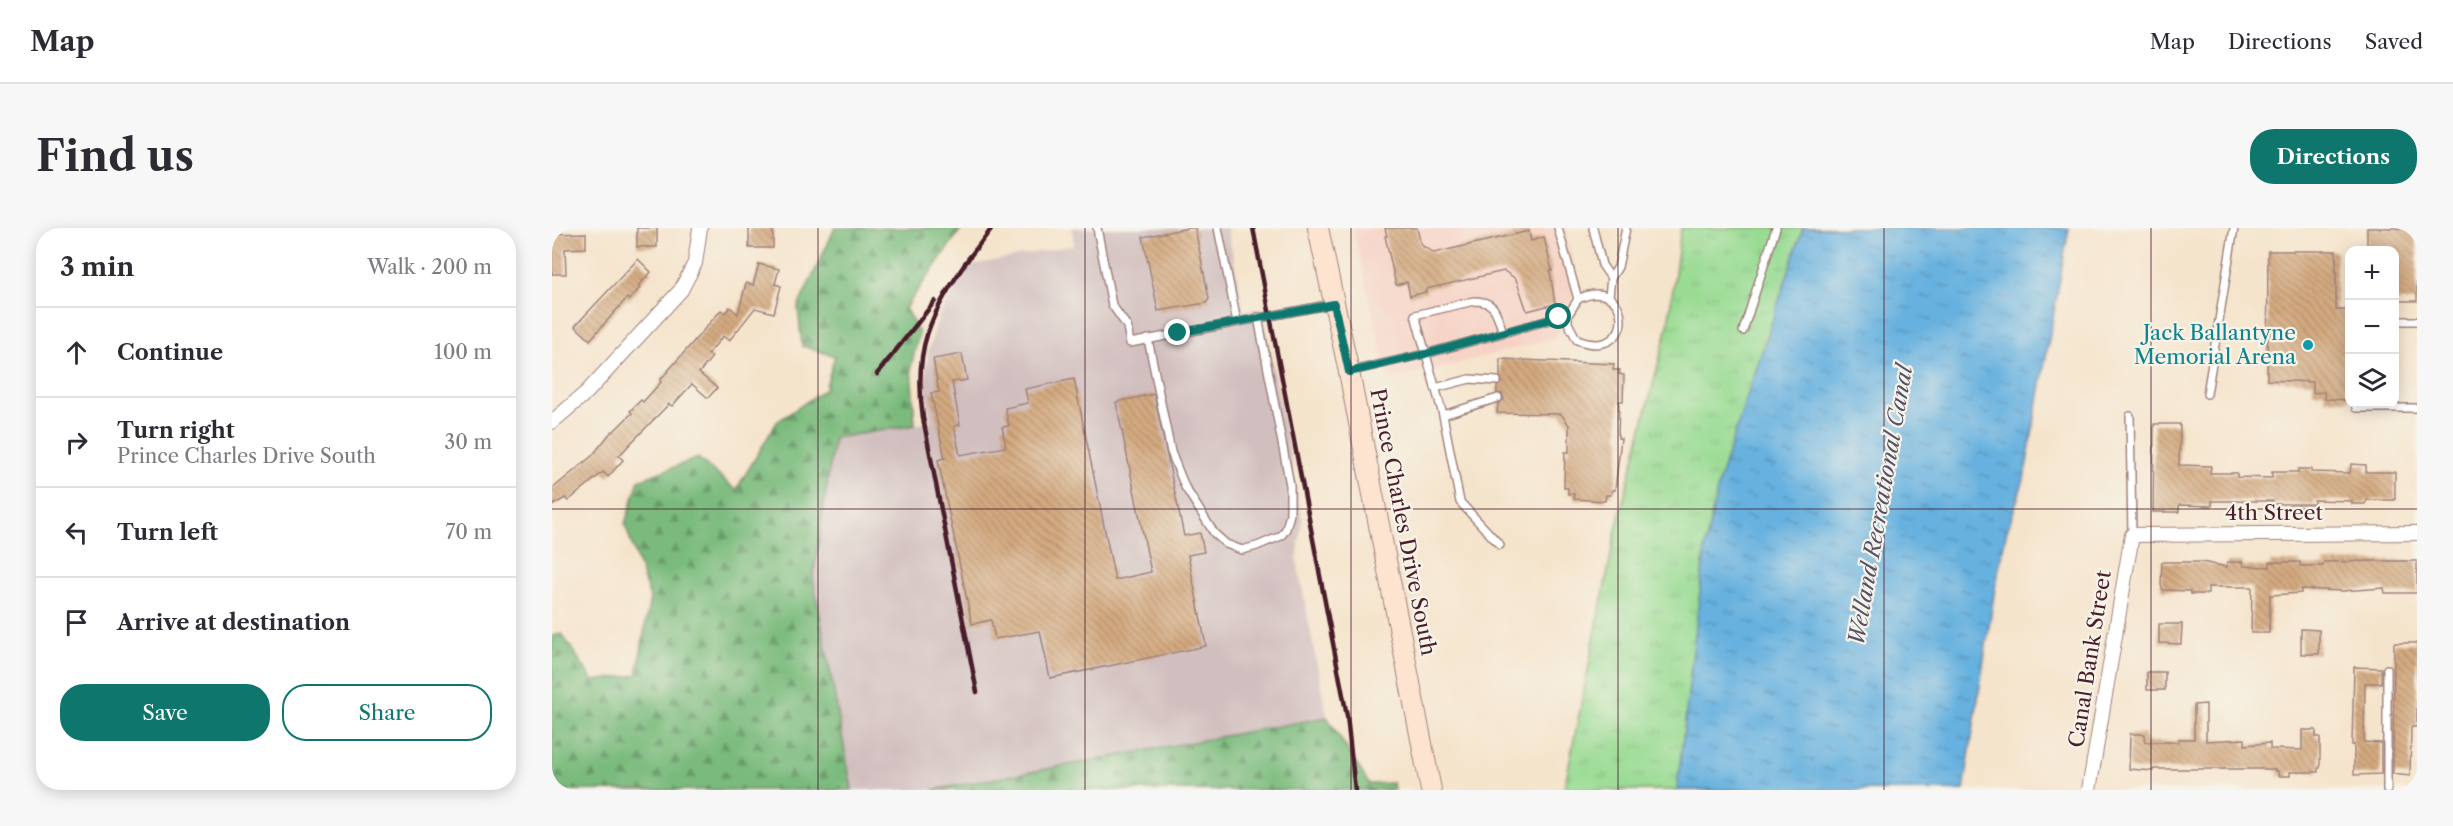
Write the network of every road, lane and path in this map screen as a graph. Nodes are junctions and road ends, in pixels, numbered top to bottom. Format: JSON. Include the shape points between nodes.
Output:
{"nodes":[{"id":1,"x":700,"y":228,"type":"edge"},
{"id":2,"x":1097,"y":228,"type":"edge"},
{"id":3,"x":1218,"y":228,"type":"edge"},
{"id":4,"x":1318,"y":228,"type":"edge"},
{"id":5,"x":1558,"y":228,"type":"edge"},
{"id":6,"x":1593,"y":228,"type":"edge"},
{"id":7,"x":1626,"y":228,"type":"edge"},
{"id":8,"x":1776,"y":228,"type":"edge"},
{"id":9,"x":2234,"y":228,"type":"edge"},
{"id":10,"x":1611,"y":278,"type":"junction"},
{"id":11,"x":1609,"y":296,"type":"junction"},
{"id":12,"x":1578,"y":299,"type":"junction"},
{"id":13,"x":1334,"y":304,"type":"junction"},
{"id":14,"x":1568,"y":315,"type":"junction"},
{"id":15,"x":1258,"y":317,"type":"junction"},
{"id":16,"x":2399,"y":321,"type":"edge"},
{"id":17,"x":2417,"y":321,"type":"edge"},
{"id":18,"x":1237,"y":322,"type":"junction"},
{"id":19,"x":1743,"y":331,"type":"dead end"},
{"id":20,"x":1503,"y":332,"type":"junction"},
{"id":21,"x":1148,"y":339,"type":"junction"},
{"id":22,"x":1425,"y":354,"type":"junction"},
{"id":23,"x":1349,"y":372,"type":"junction"},
{"id":24,"x":1497,"y":381,"type":"dead end"},
{"id":25,"x":1435,"y":388,"type":"junction"},
{"id":26,"x":2207,"y":394,"type":"dead end"},
{"id":27,"x":1498,"y":398,"type":"dead end"},
{"id":28,"x":2399,"y":407,"type":"edge"},
{"id":29,"x":2417,"y":408,"type":"edge"},
{"id":30,"x":559,"y":412,"type":"edge"},
{"id":31,"x":1443,"y":415,"type":"junction"},
{"id":32,"x":2130,"y":416,"type":"dead end"},
{"id":33,"x":552,"y":422,"type":"edge"},
{"id":34,"x":2417,"y":533,"type":"edge"},
{"id":35,"x":2132,"y":535,"type":"junction"},
{"id":36,"x":1500,"y":545,"type":"dead end"},
{"id":37,"x":2387,"y":669,"type":"dead end"},
{"id":38,"x":1431,"y":790,"type":"edge"},
{"id":39,"x":2089,"y":790,"type":"edge"},
{"id":40,"x":2387,"y":790,"type":"edge"}],
"edges":[{"from":1,"to":30,"type":"street","via":[[695,263],[681,290],[587,392]]},
{"from":2,"to":21,"type":"lane","via":[[1113,305],[1127,326],[1130,343]]},
{"from":3,"to":18,"type":"lane"},
{"from":4,"to":13,"type":"main road","name":"Prince Charles Drive South"},
{"from":5,"to":12,"type":"lane"},
{"from":6,"to":10,"type":"lane","via":[[1602,265]]},
{"from":7,"to":10,"type":"lane","via":[[1618,267]]},
{"from":8,"to":19,"type":"lane"},
{"from":9,"to":26,"type":"lane"},
{"from":10,"to":11,"type":"lane"},
{"from":11,"to":12,"type":"lane","via":[[1598,293]]},
{"from":11,"to":14,"type":"lane","via":[[1621,315],[1616,337],[1608,343],[1576,340]]},
{"from":12,"to":14,"type":"lane"},
{"from":13,"to":15,"type":"lane"},
{"from":13,"to":23,"type":"main road","name":"Prince Charles Drive South"},
{"from":14,"to":20,"type":"lane"},
{"from":15,"to":18,"type":"lane"},
{"from":15,"to":21,"type":"lane","via":[[1290,485],[1290,514],[1281,536],[1242,550],[1226,544],[1214,533],[1185,487],[1171,452]]},
{"from":16,"to":17,"type":"lane"},
{"from":18,"to":21,"type":"lane"},
{"from":20,"to":22,"type":"lane"},
{"from":20,"to":22,"type":"lane","via":[[1494,306],[1484,301],[1415,315]]},
{"from":22,"to":23,"type":"lane"},
{"from":22,"to":25,"type":"lane"},
{"from":23,"to":38,"type":"main road","name":"Prince Charles Drive South"},
{"from":24,"to":25,"type":"lane","via":[[1470,379]]},
{"from":25,"to":31,"type":"lane"},
{"from":27,"to":31,"type":"lane"},
{"from":28,"to":29,"type":"lane"},
{"from":30,"to":33,"type":"street"},
{"from":31,"to":36,"type":"lane","via":[[1460,502]]},
{"from":32,"to":35,"type":"lane"},
{"from":34,"to":35,"type":"street","name":"4th Street"},
{"from":35,"to":39,"type":"street","name":"Canal Bank Street"},
{"from":37,"to":40,"type":"lane"}]}
